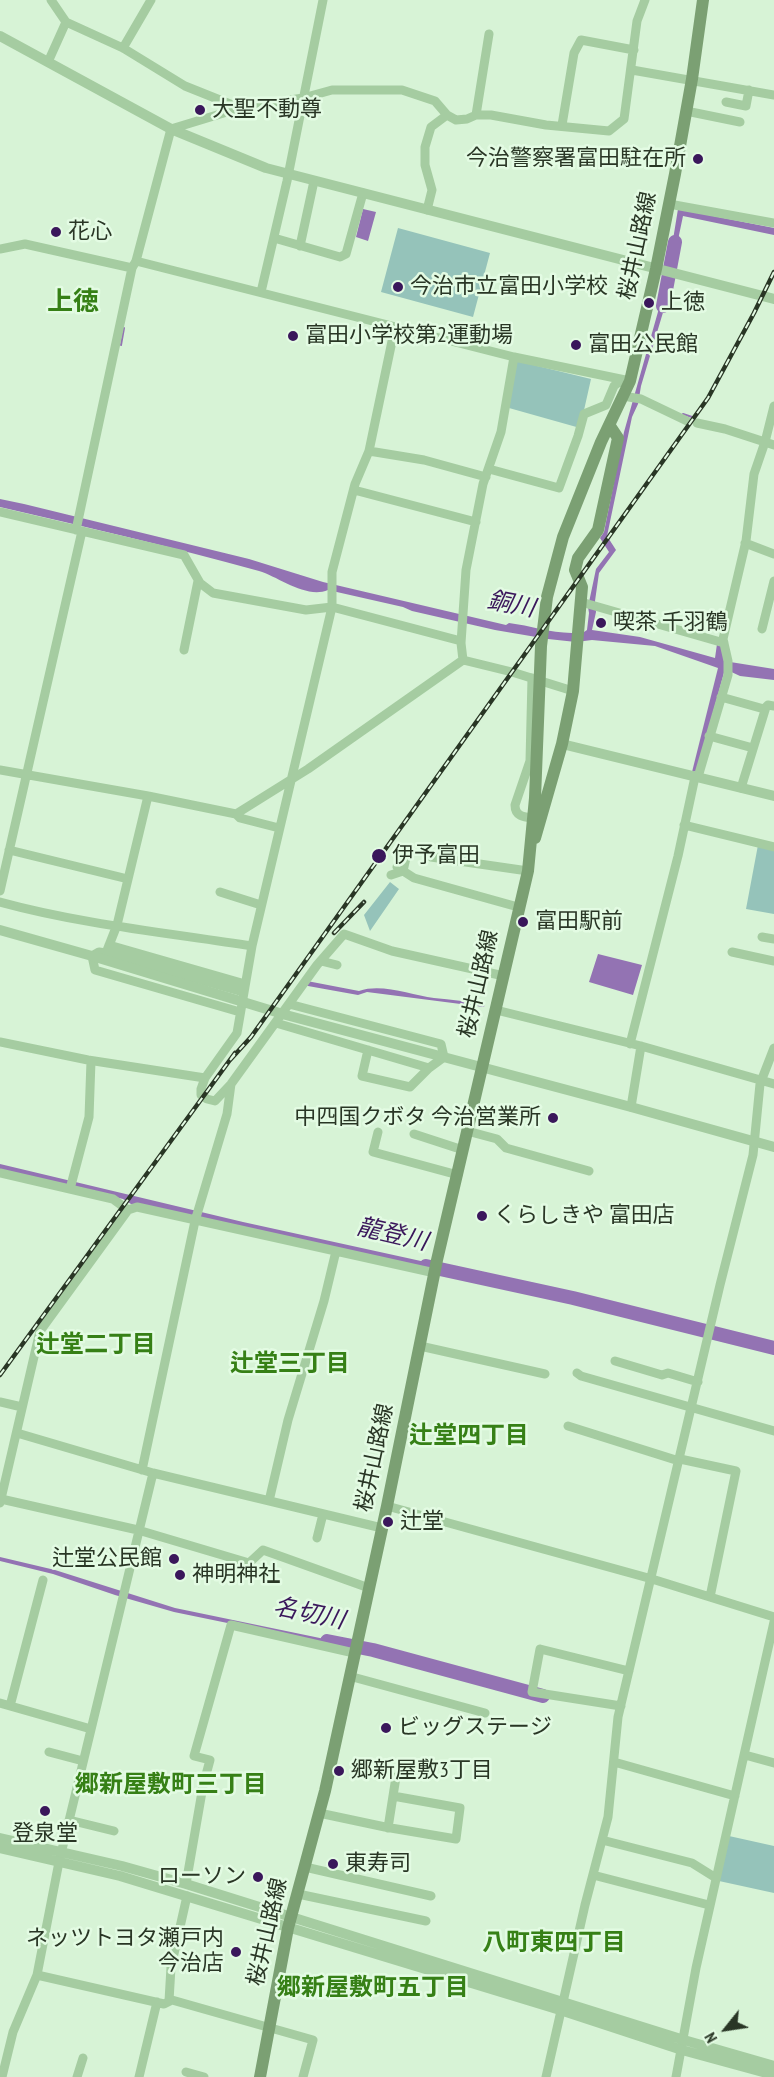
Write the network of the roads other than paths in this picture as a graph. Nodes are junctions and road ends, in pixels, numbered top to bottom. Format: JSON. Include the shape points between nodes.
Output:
{"nodes":[{"id":1,"x":51,"y":0,"type":"edge"},
{"id":2,"x":151,"y":0,"type":"edge"},
{"id":3,"x":323,"y":0,"type":"edge"},
{"id":4,"x":645,"y":0,"type":"edge"},
{"id":5,"x":703,"y":0,"type":"edge"},
{"id":6,"x":66,"y":22,"type":"junction"},
{"id":7,"x":489,"y":34,"type":"dead end"},
{"id":8,"x":0,"y":36,"type":"edge"},
{"id":9,"x":123,"y":48,"type":"junction"},
{"id":10,"x":634,"y":50,"type":"junction"},
{"id":11,"x":48,"y":62,"type":"junction"},
{"id":12,"x":632,"y":70,"type":"junction"},
{"id":13,"x":692,"y":80,"type":"junction"},
{"id":14,"x":749,"y":90,"type":"junction"},
{"id":15,"x":774,"y":95,"type":"edge"},
{"id":16,"x":303,"y":98,"type":"junction"},
{"id":17,"x":726,"y":102,"type":"dead end"},
{"id":18,"x":240,"y":108,"type":"junction"},
{"id":19,"x":686,"y":111,"type":"junction"},
{"id":20,"x":447,"y":115,"type":"junction"},
{"id":21,"x":476,"y":115,"type":"junction"},
{"id":22,"x":740,"y":122,"type":"dead end"},
{"id":23,"x":562,"y":125,"type":"junction"},
{"id":24,"x":171,"y":129,"type":"junction"},
{"id":25,"x":288,"y":174,"type":"junction"},
{"id":26,"x":314,"y":181,"type":"junction"},
{"id":27,"x":363,"y":193,"type":"junction"},
{"id":28,"x":669,"y":204,"type":"junction"},
{"id":29,"x":427,"y":210,"type":"junction"},
{"id":30,"x":774,"y":223,"type":"edge"},
{"id":31,"x":274,"y":238,"type":"junction"},
{"id":32,"x":300,"y":246,"type":"junction"},
{"id":33,"x":0,"y":249,"type":"edge"},
{"id":34,"x":134,"y":265,"type":"junction"},
{"id":35,"x":656,"y":269,"type":"junction"},
{"id":36,"x":261,"y":292,"type":"junction"},
{"id":37,"x":774,"y":299,"type":"edge"},
{"id":38,"x":395,"y":327,"type":"junction"},
{"id":39,"x":514,"y":357,"type":"junction"},
{"id":40,"x":627,"y":387,"type":"junction"},
{"id":41,"x":774,"y":406,"type":"edge"},
{"id":42,"x":610,"y":426,"type":"junction"},
{"id":43,"x":770,"y":443,"type":"edge"},
{"id":44,"x":369,"y":451,"type":"junction"},
{"id":45,"x":488,"y":473,"type":"junction"},
{"id":46,"x":354,"y":490,"type":"junction"},
{"id":47,"x":0,"y":512,"type":"edge"},
{"id":48,"x":476,"y":522,"type":"junction"},
{"id":49,"x":79,"y":531,"type":"junction"},
{"id":50,"x":745,"y":543,"type":"junction"},
{"id":51,"x":774,"y":554,"type":"edge"},
{"id":52,"x":198,"y":581,"type":"junction"},
{"id":53,"x":774,"y":581,"type":"edge"},
{"id":54,"x":581,"y":602,"type":"junction"},
{"id":55,"x":332,"y":607,"type":"junction"},
{"id":56,"x":762,"y":629,"type":"dead end"},
{"id":57,"x":461,"y":641,"type":"junction"},
{"id":58,"x":724,"y":643,"type":"junction"},
{"id":59,"x":184,"y":650,"type":"dead end"},
{"id":60,"x":463,"y":660,"type":"junction"},
{"id":61,"x":532,"y":678,"type":"junction"},
{"id":62,"x":573,"y":691,"type":"junction"},
{"id":63,"x":721,"y":697,"type":"junction"},
{"id":64,"x":770,"y":707,"type":"edge"},
{"id":65,"x":709,"y":736,"type":"junction"},
{"id":66,"x":562,"y":744,"type":"junction"},
{"id":67,"x":753,"y":748,"type":"junction"},
{"id":68,"x":0,"y":770,"type":"edge"},
{"id":69,"x":25,"y":775,"type":"junction"},
{"id":70,"x":696,"y":777,"type":"junction"},
{"id":71,"x":291,"y":780,"type":"junction"},
{"id":72,"x":741,"y":788,"type":"junction"},
{"id":73,"x":147,"y":795,"type":"junction"},
{"id":74,"x":774,"y":796,"type":"edge"},
{"id":75,"x":236,"y":814,"type":"junction"},
{"id":76,"x":533,"y":818,"type":"junction"},
{"id":77,"x":684,"y":825,"type":"junction"},
{"id":78,"x":279,"y":828,"type":"junction"},
{"id":79,"x":774,"y":847,"type":"edge"},
{"id":80,"x":530,"y":848,"type":"junction"},
{"id":81,"x":408,"y":849,"type":"dead end"},
{"id":82,"x":9,"y":850,"type":"junction"},
{"id":83,"x":431,"y":857,"type":"dead end"},
{"id":84,"x":528,"y":871,"type":"junction"},
{"id":85,"x":128,"y":879,"type":"junction"},
{"id":86,"x":0,"y":891,"type":"edge"},
{"id":87,"x":220,"y":892,"type":"dead end"},
{"id":88,"x":0,"y":902,"type":"edge"},
{"id":89,"x":261,"y":905,"type":"junction"},
{"id":90,"x":518,"y":908,"type":"junction"},
{"id":91,"x":117,"y":925,"type":"junction"},
{"id":92,"x":0,"y":930,"type":"edge"},
{"id":93,"x":762,"y":937,"type":"dead end"},
{"id":94,"x":774,"y":939,"type":"edge"},
{"id":95,"x":252,"y":946,"type":"junction"},
{"id":96,"x":108,"y":949,"type":"junction"},
{"id":97,"x":732,"y":952,"type":"dead end"},
{"id":98,"x":92,"y":956,"type":"junction"},
{"id":99,"x":321,"y":961,"type":"junction"},
{"id":100,"x":774,"y":961,"type":"edge"},
{"id":101,"x":337,"y":965,"type":"dead end"},
{"id":102,"x":504,"y":976,"type":"junction"},
{"id":103,"x":244,"y":988,"type":"junction"},
{"id":104,"x":289,"y":1004,"type":"junction"},
{"id":105,"x":495,"y":1010,"type":"junction"},
{"id":106,"x":240,"y":1012,"type":"junction"},
{"id":107,"x":276,"y":1023,"type":"junction"},
{"id":108,"x":0,"y":1042,"type":"edge"},
{"id":109,"x":630,"y":1044,"type":"junction"},
{"id":110,"x":641,"y":1046,"type":"junction"},
{"id":111,"x":774,"y":1048,"type":"edge"},
{"id":112,"x":368,"y":1050,"type":"junction"},
{"id":113,"x":444,"y":1057,"type":"junction"},
{"id":114,"x":91,"y":1061,"type":"junction"},
{"id":115,"x":481,"y":1067,"type":"junction"},
{"id":116,"x":429,"y":1068,"type":"junction"},
{"id":117,"x":205,"y":1078,"type":"junction"},
{"id":118,"x":761,"y":1081,"type":"junction"},
{"id":119,"x":231,"y":1084,"type":"junction"},
{"id":120,"x":774,"y":1084,"type":"edge"},
{"id":121,"x":631,"y":1107,"type":"junction"},
{"id":122,"x":467,"y":1131,"type":"junction"},
{"id":123,"x":378,"y":1132,"type":"dead end"},
{"id":124,"x":414,"y":1134,"type":"dead end"},
{"id":125,"x":754,"y":1141,"type":"junction"},
{"id":126,"x":774,"y":1148,"type":"edge"},
{"id":127,"x":463,"y":1150,"type":"junction"},
{"id":128,"x":589,"y":1171,"type":"dead end"},
{"id":129,"x":0,"y":1173,"type":"edge"},
{"id":130,"x":458,"y":1175,"type":"junction"},
{"id":131,"x":70,"y":1189,"type":"junction"},
{"id":132,"x":128,"y":1210,"type":"junction"},
{"id":133,"x":195,"y":1221,"type":"junction"},
{"id":134,"x":336,"y":1251,"type":"junction"},
{"id":135,"x":435,"y":1273,"type":"junction"},
{"id":136,"x":420,"y":1346,"type":"junction"},
{"id":137,"x":615,"y":1361,"type":"dead end"},
{"id":138,"x":577,"y":1373,"type":"dead end"},
{"id":139,"x":545,"y":1374,"type":"dead end"},
{"id":140,"x":698,"y":1382,"type":"junction"},
{"id":141,"x":0,"y":1402,"type":"edge"},
{"id":142,"x":22,"y":1407,"type":"junction"},
{"id":143,"x":692,"y":1408,"type":"junction"},
{"id":144,"x":568,"y":1426,"type":"dead end"},
{"id":145,"x":774,"y":1431,"type":"edge"},
{"id":146,"x":17,"y":1433,"type":"junction"},
{"id":147,"x":680,"y":1460,"type":"junction"},
{"id":148,"x":142,"y":1470,"type":"junction"},
{"id":149,"x":153,"y":1473,"type":"junction"},
{"id":150,"x":1,"y":1501,"type":"edge"},
{"id":151,"x":269,"y":1501,"type":"junction"},
{"id":152,"x":387,"y":1506,"type":"junction"},
{"id":153,"x":323,"y":1514,"type":"junction"},
{"id":154,"x":382,"y":1528,"type":"junction"},
{"id":155,"x":138,"y":1530,"type":"junction"},
{"id":156,"x":317,"y":1538,"type":"dead end"},
{"id":157,"x":652,"y":1579,"type":"junction"},
{"id":158,"x":43,"y":1580,"type":"dead end"},
{"id":159,"x":369,"y":1588,"type":"junction"},
{"id":160,"x":711,"y":1597,"type":"junction"},
{"id":161,"x":774,"y":1617,"type":"edge"},
{"id":162,"x":774,"y":1622,"type":"edge"},
{"id":163,"x":354,"y":1653,"type":"junction"},
{"id":164,"x":629,"y":1671,"type":"junction"},
{"id":165,"x":350,"y":1676,"type":"junction"},
{"id":166,"x":0,"y":1703,"type":"edge"},
{"id":167,"x":10,"y":1706,"type":"junction"},
{"id":168,"x":621,"y":1706,"type":"junction"},
{"id":169,"x":485,"y":1713,"type":"dead end"},
{"id":170,"x":91,"y":1729,"type":"junction"},
{"id":171,"x":49,"y":1752,"type":"dead end"},
{"id":172,"x":745,"y":1755,"type":"junction"},
{"id":173,"x":83,"y":1761,"type":"junction"},
{"id":174,"x":614,"y":1762,"type":"junction"},
{"id":175,"x":774,"y":1763,"type":"edge"},
{"id":176,"x":396,"y":1777,"type":"dead end"},
{"id":177,"x":393,"y":1796,"type":"junction"},
{"id":178,"x":735,"y":1796,"type":"junction"},
{"id":179,"x":319,"y":1813,"type":"junction"},
{"id":180,"x":69,"y":1820,"type":"junction"},
{"id":181,"x":388,"y":1828,"type":"junction"},
{"id":182,"x":114,"y":1831,"type":"dead end"},
{"id":183,"x":0,"y":1838,"type":"edge"},
{"id":184,"x":602,"y":1840,"type":"junction"},
{"id":185,"x":0,"y":1848,"type":"edge"},
{"id":186,"x":60,"y":1858,"type":"junction"},
{"id":187,"x":305,"y":1867,"type":"junction"},
{"id":188,"x":593,"y":1875,"type":"junction"},
{"id":189,"x":716,"y":1878,"type":"junction"},
{"id":190,"x":186,"y":1884,"type":"junction"},
{"id":191,"x":298,"y":1894,"type":"junction"},
{"id":192,"x":187,"y":1896,"type":"junction"},
{"id":193,"x":431,"y":1896,"type":"dead end"},
{"id":194,"x":710,"y":1905,"type":"junction"},
{"id":195,"x":426,"y":1921,"type":"dead end"},
{"id":196,"x":290,"y":1922,"type":"junction"},
{"id":197,"x":37,"y":1975,"type":"junction"},
{"id":198,"x":169,"y":2001,"type":"junction"},
{"id":199,"x":156,"y":2002,"type":"junction"},
{"id":200,"x":561,"y":2006,"type":"junction"},
{"id":201,"x":270,"y":2027,"type":"junction"},
{"id":202,"x":683,"y":2045,"type":"junction"},
{"id":203,"x":82,"y":2058,"type":"dead end"},
{"id":204,"x":774,"y":2066,"type":"edge"},
{"id":205,"x":186,"y":2072,"type":"dead end"},
{"id":206,"x":774,"y":2075,"type":"edge"},
{"id":207,"x":2,"y":2077,"type":"edge"},
{"id":208,"x":78,"y":2077,"type":"edge"},
{"id":209,"x":139,"y":2077,"type":"edge"},
{"id":210,"x":204,"y":2077,"type":"edge"},
{"id":211,"x":260,"y":2077,"type":"edge"},
{"id":212,"x":303,"y":2077,"type":"edge"},
{"id":213,"x":546,"y":2077,"type":"edge"},
{"id":214,"x":676,"y":2077,"type":"edge"}],
"edges":[{"from":1,"to":6,"type":"street"},
{"from":2,"to":9,"type":"street"},
{"from":3,"to":16,"type":"street"},
{"from":4,"to":10,"type":"street","via":[[637,21]]},
{"from":5,"to":13,"type":"main road","name":"桜井山路線"},
{"from":6,"to":9,"type":"street"},
{"from":6,"to":11,"type":"street"},
{"from":7,"to":21,"type":"street"},
{"from":8,"to":11,"type":"street"},
{"from":9,"to":18,"type":"street","via":[[185,86]]},
{"from":10,"to":12,"type":"street"},
{"from":10,"to":23,"type":"street","via":[[581,40],[574,53]]},
{"from":11,"to":24,"type":"street"},
{"from":12,"to":13,"type":"street"},
{"from":12,"to":23,"type":"street","via":[[621,123],[609,131]]},
{"from":13,"to":14,"type":"street"},
{"from":13,"to":19,"type":"main road","name":"桜井山路線"},
{"from":14,"to":15,"type":"street"},
{"from":14,"to":17,"type":"street","via":[[746,106]]},
{"from":16,"to":18,"type":"street"},
{"from":16,"to":20,"type":"street","via":[[332,90],[402,90],[435,101]]},
{"from":16,"to":25,"type":"street"},
{"from":18,"to":24,"type":"street"},
{"from":19,"to":22,"type":"street"},
{"from":19,"to":28,"type":"main road","name":"桜井山路線"},
{"from":20,"to":21,"type":"street","via":[[456,120]]},
{"from":20,"to":29,"type":"street","via":[[431,127],[424,147],[424,165],[432,190]]},
{"from":21,"to":23,"type":"street"},
{"from":24,"to":25,"type":"street"},
{"from":24,"to":34,"type":"street"},
{"from":25,"to":26,"type":"street"},
{"from":25,"to":31,"type":"street"},
{"from":26,"to":27,"type":"street"},
{"from":26,"to":32,"type":"street"},
{"from":27,"to":29,"type":"street"},
{"from":27,"to":32,"type":"street","via":[[346,254],[340,257]]},
{"from":28,"to":30,"type":"street"},
{"from":28,"to":35,"type":"main road","name":"桜井山路線"},
{"from":29,"to":35,"type":"street"},
{"from":31,"to":32,"type":"street"},
{"from":31,"to":36,"type":"street"},
{"from":33,"to":34,"type":"street","via":[[25,244]]},
{"from":34,"to":36,"type":"street"},
{"from":34,"to":49,"type":"street"},
{"from":35,"to":37,"type":"street"},
{"from":35,"to":40,"type":"main road","name":"桜井山路線"},
{"from":36,"to":38,"type":"street"},
{"from":38,"to":39,"type":"street"},
{"from":38,"to":44,"type":"street"},
{"from":39,"to":40,"type":"street"},
{"from":39,"to":45,"type":"street","via":[[501,432]]},
{"from":40,"to":42,"type":"main road","name":"桜井山路線"},
{"from":40,"to":43,"type":"street","via":[[640,399],[692,422]]},
{"from":40,"to":45,"type":"street","via":[[619,382],[606,405],[584,414],[558,488]]},
{"from":41,"to":43,"type":"street"},
{"from":42,"to":54,"type":"main road","name":"桜井山路線","via":[[618,438],[598,530],[578,558],[575,570],[582,587]]},
{"from":42,"to":76,"type":"main road","name":"桜井山路線","via":[[568,523],[547,597]]},
{"from":43,"to":50,"type":"street","via":[[754,474]]},
{"from":44,"to":45,"type":"street"},
{"from":44,"to":46,"type":"street"},
{"from":45,"to":48,"type":"street"},
{"from":46,"to":48,"type":"street"},
{"from":46,"to":55,"type":"street","via":[[332,572]]},
{"from":47,"to":49,"type":"street"},
{"from":48,"to":57,"type":"street","via":[[466,570]]},
{"from":49,"to":52,"type":"street","via":[[184,555]]},
{"from":49,"to":69,"type":"street"},
{"from":50,"to":51,"type":"street"},
{"from":50,"to":58,"type":"street"},
{"from":52,"to":55,"type":"street","via":[[213,593],[257,602],[306,610]]},
{"from":52,"to":59,"type":"street"},
{"from":53,"to":56,"type":"street"},
{"from":54,"to":58,"type":"street"},
{"from":54,"to":62,"type":"main road","name":"桜井山路線"},
{"from":55,"to":57,"type":"street"},
{"from":55,"to":71,"type":"street"},
{"from":57,"to":60,"type":"street"},
{"from":58,"to":63,"type":"street","via":[[728,675]]},
{"from":60,"to":61,"type":"street"},
{"from":60,"to":71,"type":"street"},
{"from":61,"to":62,"type":"street"},
{"from":61,"to":76,"type":"street","via":[[530,761],[515,810]]},
{"from":62,"to":66,"type":"main road","name":"桜井山路線"},
{"from":63,"to":64,"type":"street","via":[[764,709]]},
{"from":63,"to":65,"type":"street"},
{"from":64,"to":67,"type":"street"},
{"from":65,"to":67,"type":"street"},
{"from":65,"to":70,"type":"street"},
{"from":66,"to":70,"type":"street"},
{"from":66,"to":80,"type":"main road","name":"桜井山路線","via":[[538,834]]},
{"from":67,"to":72,"type":"street"},
{"from":68,"to":69,"type":"street"},
{"from":69,"to":73,"type":"street"},
{"from":69,"to":82,"type":"street"},
{"from":70,"to":72,"type":"street"},
{"from":70,"to":77,"type":"street"},
{"from":71,"to":75,"type":"street"},
{"from":71,"to":78,"type":"street"},
{"from":72,"to":74,"type":"street"},
{"from":73,"to":75,"type":"street"},
{"from":73,"to":85,"type":"street"},
{"from":75,"to":78,"type":"street"},
{"from":76,"to":80,"type":"main road","name":"桜井山路線"},
{"from":77,"to":79,"type":"street"},
{"from":77,"to":109,"type":"street"},
{"from":78,"to":89,"type":"street"},
{"from":80,"to":84,"type":"main road","name":"桜井山路線"},
{"from":81,"to":90,"type":"street","via":[[397,871]]},
{"from":82,"to":85,"type":"street"},
{"from":82,"to":86,"type":"street"},
{"from":83,"to":84,"type":"street"},
{"from":84,"to":90,"type":"main road","name":"桜井山路線"},
{"from":85,"to":91,"type":"street"},
{"from":87,"to":89,"type":"street"},
{"from":88,"to":91,"type":"street"},
{"from":89,"to":95,"type":"street"},
{"from":90,"to":102,"type":"main road","name":"桜井山路線"},
{"from":91,"to":95,"type":"street"},
{"from":91,"to":96,"type":"street"},
{"from":92,"to":98,"type":"street"},
{"from":93,"to":94,"type":"street"},
{"from":95,"to":103,"type":"street"},
{"from":96,"to":98,"type":"street"},
{"from":96,"to":103,"type":"street"},
{"from":97,"to":100,"type":"street"},
{"from":98,"to":106,"type":"street","via":[[95,970]]},
{"from":98,"to":113,"type":"street","via":[[286,1015]]},
{"from":99,"to":101,"type":"street"},
{"from":99,"to":102,"type":"street","via":[[344,934],[392,951]]},
{"from":99,"to":104,"type":"street"},
{"from":102,"to":105,"type":"main road","name":"桜井山路線"},
{"from":103,"to":106,"type":"street"},
{"from":104,"to":107,"type":"street"},
{"from":104,"to":113,"type":"street","via":[[441,1044]]},
{"from":105,"to":109,"type":"street"},
{"from":105,"to":115,"type":"main road","name":"桜井山路線"},
{"from":106,"to":117,"type":"street","via":[[237,1033]]},
{"from":107,"to":112,"type":"street"},
{"from":107,"to":119,"type":"street"},
{"from":108,"to":114,"type":"street"},
{"from":109,"to":110,"type":"street"},
{"from":110,"to":118,"type":"street"},
{"from":110,"to":121,"type":"street"},
{"from":111,"to":118,"type":"street"},
{"from":112,"to":116,"type":"street"},
{"from":112,"to":116,"type":"street","via":[[362,1076],[410,1087]]},
{"from":113,"to":115,"type":"street"},
{"from":113,"to":116,"type":"street"},
{"from":114,"to":117,"type":"street"},
{"from":114,"to":131,"type":"street","via":[[89,1117]]},
{"from":115,"to":121,"type":"street"},
{"from":115,"to":122,"type":"main road","name":"桜井山路線"},
{"from":117,"to":119,"type":"street","via":[[201,1095],[207,1100],[215,1101]]},
{"from":118,"to":120,"type":"street"},
{"from":118,"to":125,"type":"street"},
{"from":119,"to":133,"type":"street","via":[[227,1114]]},
{"from":121,"to":125,"type":"street"},
{"from":122,"to":127,"type":"main road","name":"桜井山路線"},
{"from":122,"to":128,"type":"street","via":[[497,1139],[506,1148]]},
{"from":123,"to":130,"type":"street","via":[[373,1152]]},
{"from":124,"to":127,"type":"street"},
{"from":125,"to":126,"type":"street"},
{"from":125,"to":140,"type":"street"},
{"from":127,"to":130,"type":"main road","name":"桜井山路線"},
{"from":129,"to":131,"type":"street"},
{"from":130,"to":135,"type":"main road","name":"桜井山路線"},
{"from":131,"to":132,"type":"street","via":[[112,1199]]},
{"from":132,"to":133,"type":"street","via":[[137,1207]]},
{"from":132,"to":142,"type":"street","via":[[40,1331]]},
{"from":133,"to":134,"type":"street"},
{"from":133,"to":148,"type":"street"},
{"from":134,"to":135,"type":"street"},
{"from":134,"to":151,"type":"street"},
{"from":135,"to":136,"type":"main road","name":"桜井山路線"},
{"from":136,"to":139,"type":"street"},
{"from":136,"to":152,"type":"main road","name":"桜井山路線"},
{"from":137,"to":140,"type":"street"},
{"from":138,"to":143,"type":"street"},
{"from":140,"to":143,"type":"street"},
{"from":141,"to":142,"type":"street"},
{"from":142,"to":146,"type":"street"},
{"from":143,"to":145,"type":"street"},
{"from":143,"to":147,"type":"street"},
{"from":144,"to":147,"type":"street"},
{"from":146,"to":148,"type":"street"},
{"from":146,"to":150,"type":"street"},
{"from":147,"to":157,"type":"street"},
{"from":147,"to":160,"type":"street","via":[[736,1471]]},
{"from":148,"to":149,"type":"street"},
{"from":149,"to":151,"type":"street"},
{"from":149,"to":155,"type":"street"},
{"from":150,"to":155,"type":"street"},
{"from":151,"to":153,"type":"street"},
{"from":152,"to":154,"type":"main road","name":"桜井山路線"},
{"from":152,"to":157,"type":"street"},
{"from":153,"to":154,"type":"street"},
{"from":153,"to":156,"type":"street"},
{"from":154,"to":159,"type":"main road","name":"桜井山路線"},
{"from":155,"to":159,"type":"street","via":[[249,1563],[263,1550]]},
{"from":155,"to":170,"type":"street"},
{"from":157,"to":160,"type":"street"},
{"from":157,"to":164,"type":"street"},
{"from":158,"to":167,"type":"street"},
{"from":159,"to":163,"type":"main road","name":"桜井山路線"},
{"from":160,"to":161,"type":"street"},
{"from":162,"to":172,"type":"street"},
{"from":163,"to":165,"type":"main road","name":"桜井山路線"},
{"from":163,"to":190,"type":"street","via":[[231,1625],[194,1756],[210,1760]]},
{"from":164,"to":168,"type":"street"},
{"from":164,"to":168,"type":"street","via":[[540,1649],[532,1692]]},
{"from":165,"to":169,"type":"street"},
{"from":165,"to":179,"type":"main road","name":"桜井山路線"},
{"from":166,"to":167,"type":"street"},
{"from":167,"to":170,"type":"street"},
{"from":168,"to":174,"type":"street"},
{"from":170,"to":173,"type":"street"},
{"from":171,"to":173,"type":"street"},
{"from":172,"to":175,"type":"street"},
{"from":172,"to":178,"type":"street"},
{"from":173,"to":180,"type":"street"},
{"from":174,"to":178,"type":"street"},
{"from":174,"to":184,"type":"street"},
{"from":176,"to":177,"type":"street"},
{"from":177,"to":181,"type":"street"},
{"from":177,"to":181,"type":"street","via":[[460,1808],[456,1839]]},
{"from":178,"to":189,"type":"street"},
{"from":179,"to":181,"type":"street"},
{"from":179,"to":187,"type":"main road","name":"桜井山路線"},
{"from":180,"to":182,"type":"street"},
{"from":180,"to":186,"type":"street"},
{"from":183,"to":186,"type":"street"},
{"from":184,"to":188,"type":"street"},
{"from":184,"to":189,"type":"street","via":[[692,1863]]},
{"from":185,"to":186,"type":"street"},
{"from":186,"to":190,"type":"street","via":[[122,1866]]},
{"from":186,"to":192,"type":"street"},
{"from":186,"to":197,"type":"street"},
{"from":187,"to":191,"type":"main road","name":"桜井山路線"},
{"from":187,"to":193,"type":"street"},
{"from":188,"to":194,"type":"street"},
{"from":188,"to":200,"type":"street"},
{"from":189,"to":194,"type":"street"},
{"from":190,"to":196,"type":"street"},
{"from":191,"to":195,"type":"street"},
{"from":191,"to":196,"type":"main road","name":"桜井山路線"},
{"from":192,"to":196,"type":"street"},
{"from":192,"to":198,"type":"street","via":[[171,1967]]},
{"from":194,"to":202,"type":"street"},
{"from":196,"to":200,"type":"street"},
{"from":196,"to":201,"type":"main road","name":"桜井山路線"},
{"from":197,"to":199,"type":"street"},
{"from":197,"to":207,"type":"street","via":[[13,2032]]},
{"from":198,"to":199,"type":"street"},
{"from":198,"to":201,"type":"street"},
{"from":199,"to":209,"type":"street"},
{"from":200,"to":202,"type":"street"},
{"from":200,"to":213,"type":"street"},
{"from":201,"to":211,"type":"main road","name":"桜井山路線"},
{"from":201,"to":212,"type":"street","via":[[313,2040]]},
{"from":202,"to":204,"type":"street"},
{"from":202,"to":206,"type":"street"},
{"from":202,"to":214,"type":"street"},
{"from":203,"to":208,"type":"street"},
{"from":205,"to":210,"type":"street"}]}
